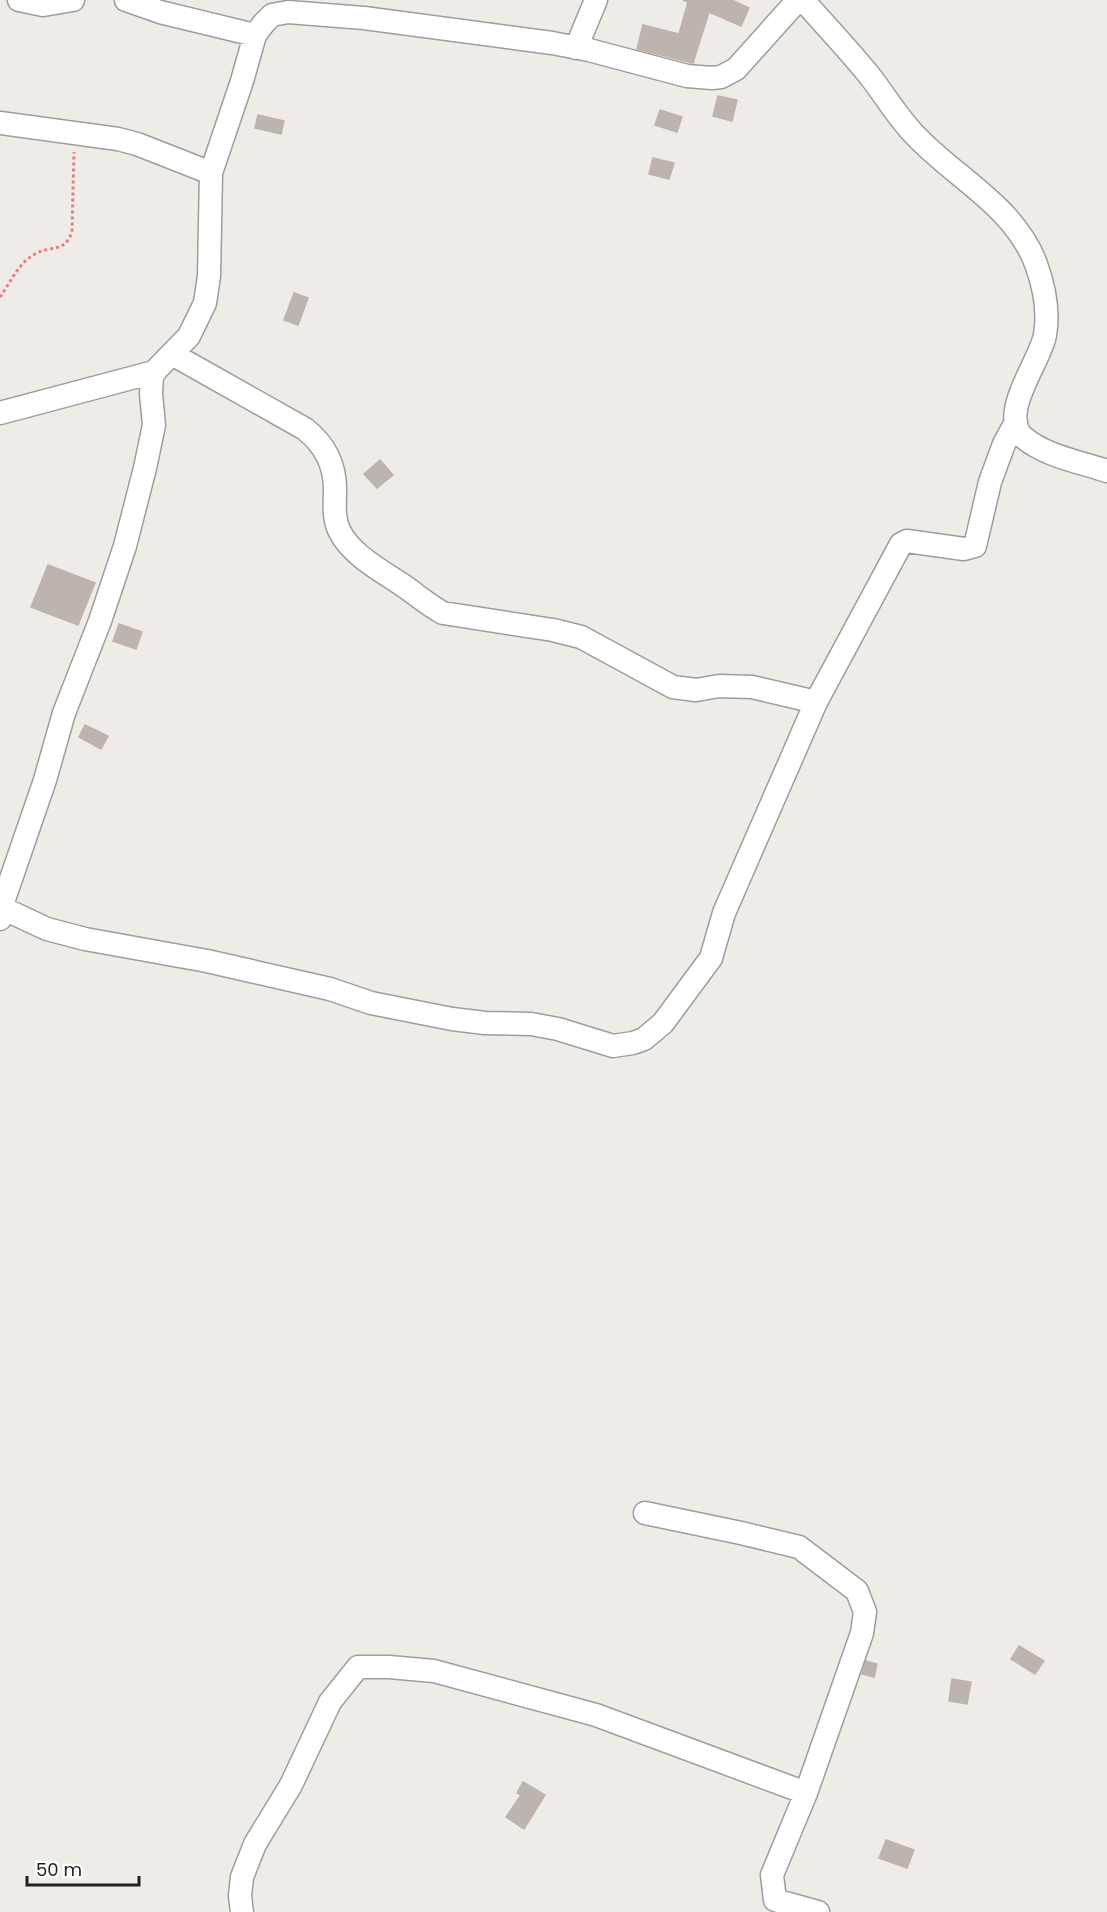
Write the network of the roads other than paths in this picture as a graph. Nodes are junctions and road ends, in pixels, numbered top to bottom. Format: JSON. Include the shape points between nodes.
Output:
{"nodes":[{"id":1,"x":19,"y":0,"type":"edge"},
{"id":2,"x":73,"y":0,"type":"edge"},
{"id":3,"x":596,"y":0,"type":"edge"},
{"id":4,"x":798,"y":0,"type":"edge"},
{"id":5,"x":803,"y":0,"type":"edge"},
{"id":6,"x":137,"y":2,"type":"edge"},
{"id":7,"x":255,"y":35,"type":"junction"},
{"id":8,"x":576,"y":48,"type":"junction"},
{"id":9,"x":0,"y":123,"type":"edge"},
{"id":10,"x":211,"y":173,"type":"junction"},
{"id":11,"x":172,"y":354,"type":"junction"},
{"id":12,"x":154,"y":372,"type":"junction"},
{"id":13,"x":0,"y":393,"type":"edge"},
{"id":14,"x":0,"y":413,"type":"edge"},
{"id":15,"x":1016,"y":422,"type":"junction"},
{"id":16,"x":1107,"y":471,"type":"edge"},
{"id":17,"x":816,"y":702,"type":"junction"},
{"id":18,"x":0,"y":911,"type":"edge"},
{"id":19,"x":645,"y":1513,"type":"dead end"},
{"id":20,"x":806,"y":1793,"type":"junction"},
{"id":21,"x":242,"y":1912,"type":"edge"},
{"id":22,"x":818,"y":1912,"type":"edge"}],
"edges":[{"from":1,"to":2,"type":"street","via":[[42,5]]},
{"from":3,"to":8,"type":"street"},
{"from":4,"to":8,"type":"street","via":[[736,69],[721,77],[702,79]]},
{"from":5,"to":15,"type":"street","via":[[868,74],[912,133],[986,196],[1026,244],[1036,264],[1044,297],[1046,329],[1043,346],[1022,387]]},
{"from":6,"to":7,"type":"street"},
{"from":7,"to":8,"type":"street","via":[[272,15],[288,12],[405,23]]},
{"from":7,"to":10,"type":"street"},
{"from":9,"to":10,"type":"street","via":[[137,144]]},
{"from":10,"to":11,"type":"street","via":[[207,296],[195,326]]},
{"from":11,"to":12,"type":"street"},
{"from":11,"to":17,"type":"street","via":[[316,437],[332,466],[334,516],[345,541],[430,606],[443,613],[580,637],[673,687],[752,687]]},
{"from":12,"to":14,"type":"street"},
{"from":12,"to":18,"type":"street","via":[[150,384],[154,425],[125,546],[64,713]]},
{"from":13,"to":14,"type":"street"},
{"from":15,"to":16,"type":"street","via":[[1025,438],[1047,451]]},
{"from":15,"to":17,"type":"street","via":[[990,482],[975,546],[964,549],[907,541],[901,544]]},
{"from":17,"to":18,"type":"street","via":[[724,913],[711,958],[663,1023],[644,1039],[623,1046],[531,1024],[452,1019],[371,1003],[330,989],[207,961],[85,939]]},
{"from":19,"to":20,"type":"street","via":[[798,1547],[857,1591],[865,1612],[862,1633]]},
{"from":20,"to":21,"type":"street","via":[[596,1715],[434,1671],[358,1668],[330,1702],[291,1785],[255,1844],[240,1886]]},
{"from":20,"to":22,"type":"street","via":[[772,1875],[775,1900]]}]}
